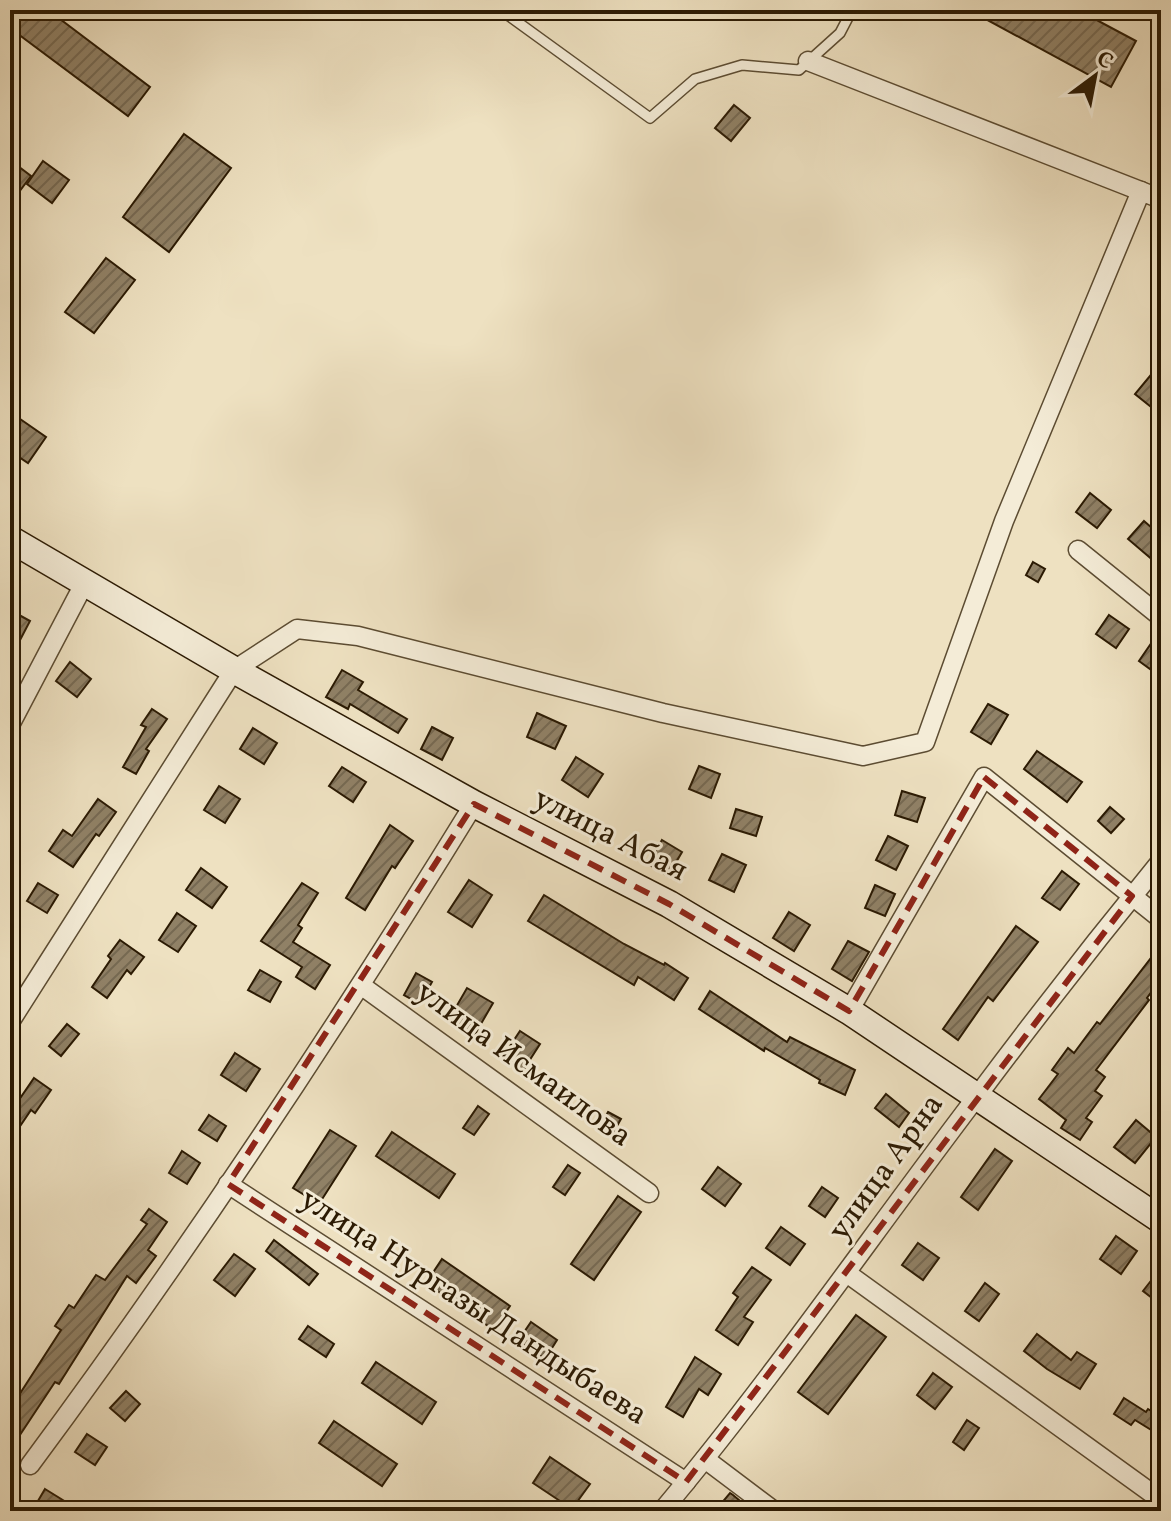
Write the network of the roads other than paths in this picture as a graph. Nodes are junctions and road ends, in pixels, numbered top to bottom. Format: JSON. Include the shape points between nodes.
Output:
{"nodes":[{"id":1,"x":501,"y":10,"type":"edge"},
{"id":2,"x":852,"y":10,"type":"edge"},
{"id":3,"x":808,"y":61,"type":"junction"},
{"id":4,"x":1141,"y":191,"type":"junction"},
{"id":5,"x":1161,"y":199,"type":"edge"},
{"id":6,"x":10,"y":539,"type":"edge"},
{"id":7,"x":1078,"y":550,"type":"dead end"},
{"id":8,"x":84,"y":584,"type":"junction"},
{"id":9,"x":1161,"y":617,"type":"edge"},
{"id":10,"x":234,"y":670,"type":"junction"},
{"id":11,"x":12,"y":716,"type":"edge"},
{"id":12,"x":474,"y":804,"type":"junction"},
{"id":13,"x":1161,"y":861,"type":"edge"},
{"id":14,"x":1132,"y":896,"type":"junction"},
{"id":15,"x":1161,"y":919,"type":"edge"},
{"id":16,"x":362,"y":986,"type":"junction"},
{"id":17,"x":849,"y":1011,"type":"junction"},
{"id":18,"x":10,"y":1022,"type":"edge"},
{"id":19,"x":977,"y":1096,"type":"junction"},
{"id":20,"x":228,"y":1184,"type":"junction"},
{"id":21,"x":649,"y":1193,"type":"dead end"},
{"id":22,"x":1161,"y":1220,"type":"edge"},
{"id":23,"x":848,"y":1274,"type":"junction"},
{"id":24,"x":705,"y":1459,"type":"junction"},
{"id":25,"x":30,"y":1465,"type":"dead end"},
{"id":26,"x":686,"y":1482,"type":"junction"},
{"id":27,"x":1161,"y":1500,"type":"edge"},
{"id":28,"x":662,"y":1511,"type":"edge"},
{"id":29,"x":774,"y":1511,"type":"edge"}],
"edges":[{"from":1,"to":3,"type":"lane","via":[[650,118],[695,79],[742,65],[799,70]]},
{"from":2,"to":3,"type":"lane","via":[[840,33]]},
{"from":3,"to":4,"type":"street"},
{"from":4,"to":5,"type":"street"},
{"from":4,"to":10,"type":"street","via":[[1004,521],[925,742],[863,756],[663,713],[358,636],[297,629]]},
{"from":6,"to":8,"type":"street","name":"улица Абая"},
{"from":7,"to":9,"type":"street"},
{"from":8,"to":10,"type":"street","name":"улица Абая"},
{"from":8,"to":11,"type":"street"},
{"from":10,"to":12,"type":"street","name":"улица Абая"},
{"from":10,"to":18,"type":"street"},
{"from":12,"to":16,"type":"street"},
{"from":12,"to":17,"type":"street","name":"улица Абая","via":[[669,904]]},
{"from":13,"to":14,"type":"street","name":"улица Арна"},
{"from":14,"to":15,"type":"street"},
{"from":14,"to":17,"type":"street","via":[[984,777]]},
{"from":14,"to":19,"type":"street","name":"улица Арна"},
{"from":16,"to":20,"type":"street"},
{"from":16,"to":21,"type":"street","name":"улица Исмаилова"},
{"from":17,"to":19,"type":"street","name":"улица Абая"},
{"from":19,"to":22,"type":"street","name":"улица Абая"},
{"from":19,"to":23,"type":"street","name":"улица Арна"},
{"from":20,"to":25,"type":"street"},
{"from":20,"to":26,"type":"street","name":"улица Нургазы Дандыбаева"},
{"from":23,"to":24,"type":"street","name":"улица Арна"},
{"from":23,"to":27,"type":"street"},
{"from":24,"to":26,"type":"street","name":"улица Арна"},
{"from":24,"to":29,"type":"street"},
{"from":26,"to":28,"type":"street","name":"улица Арна"}]}
